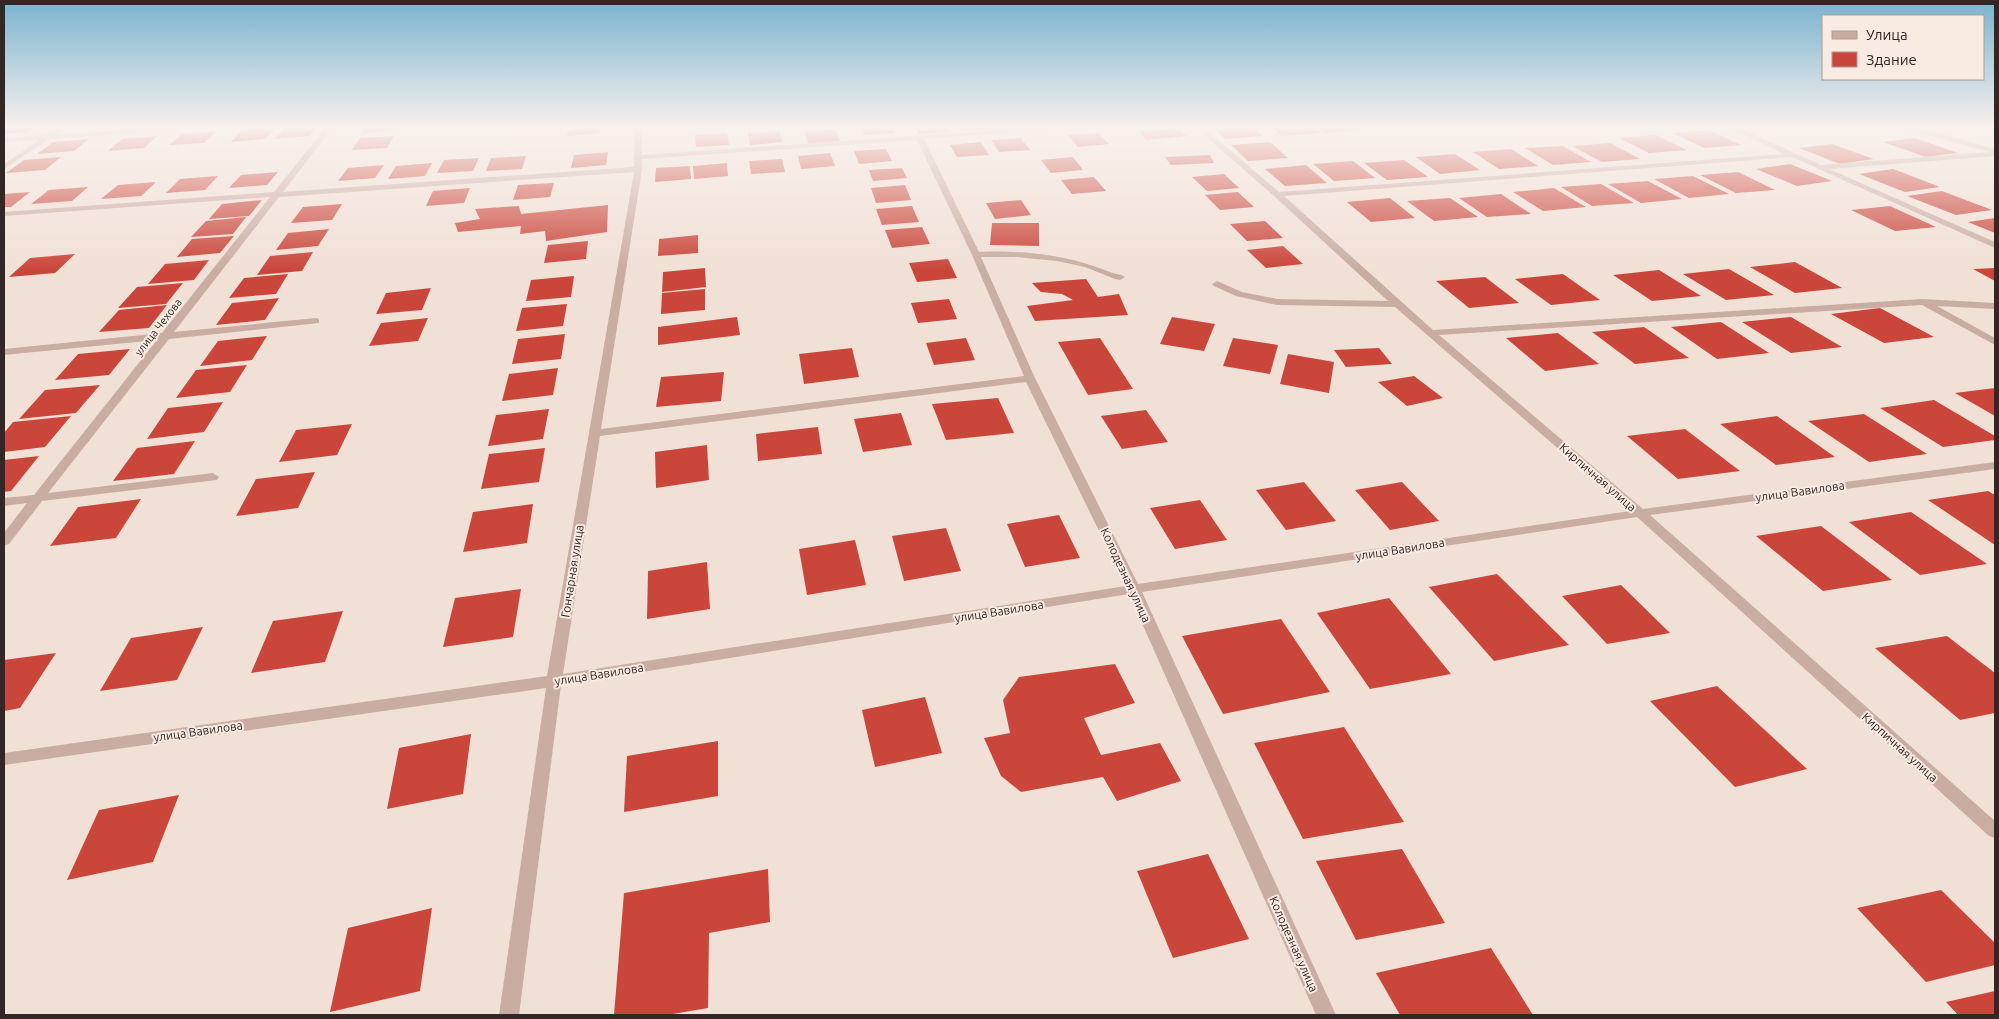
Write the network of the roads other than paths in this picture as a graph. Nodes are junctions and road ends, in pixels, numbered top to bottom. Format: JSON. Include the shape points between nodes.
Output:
{"nodes":[{"id":1,"x":294,"y":175,"type":"edge"},
{"id":2,"x":504,"y":175,"type":"edge"},
{"id":3,"x":636,"y":175,"type":"edge"},
{"id":4,"x":937,"y":175,"type":"edge"},
{"id":5,"x":1255,"y":175,"type":"edge"},
{"id":6,"x":1535,"y":175,"type":"edge"},
{"id":7,"x":1837,"y":175,"type":"edge"},
{"id":8,"x":279,"y":194,"type":"junction"},
{"id":9,"x":1278,"y":194,"type":"junction"},
{"id":10,"x":4,"y":214,"type":"edge"},
{"id":11,"x":1995,"y":245,"type":"edge"},
{"id":12,"x":976,"y":255,"type":"junction"},
{"id":13,"x":1120,"y":277,"type":"dead end"},
{"id":14,"x":1217,"y":284,"type":"dead end"},
{"id":15,"x":1922,"y":302,"type":"junction"},
{"id":16,"x":1397,"y":304,"type":"junction"},
{"id":17,"x":1995,"y":306,"type":"edge"},
{"id":18,"x":316,"y":321,"type":"dead end"},
{"id":19,"x":1430,"y":333,"type":"junction"},
{"id":20,"x":166,"y":336,"type":"junction"},
{"id":21,"x":1995,"y":342,"type":"edge"},
{"id":22,"x":4,"y":352,"type":"edge"},
{"id":23,"x":1030,"y":378,"type":"junction"},
{"id":24,"x":594,"y":433,"type":"junction"},
{"id":25,"x":1995,"y":465,"type":"edge"},
{"id":26,"x":214,"y":477,"type":"dead end"},
{"id":27,"x":38,"y":498,"type":"junction"},
{"id":28,"x":4,"y":502,"type":"edge"},
{"id":29,"x":1640,"y":513,"type":"junction"},
{"id":30,"x":4,"y":541,"type":"edge"},
{"id":31,"x":1134,"y":589,"type":"junction"},
{"id":32,"x":554,"y":681,"type":"junction"},
{"id":33,"x":4,"y":759,"type":"edge"},
{"id":34,"x":1995,"y":831,"type":"edge"},
{"id":35,"x":509,"y":1015,"type":"edge"},
{"id":36,"x":1326,"y":1015,"type":"edge"}],
"edges":[{"from":1,"to":8,"type":"street","name":"улица Чехова"},
{"from":2,"to":8,"type":"street"},
{"from":3,"to":24,"type":"street","name":"Гончарная улица"},
{"from":4,"to":12,"type":"street","name":"Колодезная улица"},
{"from":5,"to":9,"type":"street","name":"Кирпичная улица"},
{"from":6,"to":9,"type":"street"},
{"from":7,"to":11,"type":"street"},
{"from":8,"to":10,"type":"street"},
{"from":8,"to":20,"type":"street","name":"улица Чехова"},
{"from":9,"to":16,"type":"street","name":"Кирпичная улица"},
{"from":12,"to":13,"type":"street","via":[[1052,256]]},
{"from":12,"to":23,"type":"street","name":"Колодезная улица"},
{"from":14,"to":16,"type":"street","via":[[1239,294],[1277,302]]},
{"from":15,"to":17,"type":"street"},
{"from":15,"to":19,"type":"street"},
{"from":15,"to":21,"type":"street"},
{"from":16,"to":19,"type":"street","name":"Кирпичная улица"},
{"from":18,"to":20,"type":"street"},
{"from":19,"to":29,"type":"street","name":"Кирпичная улица"},
{"from":20,"to":22,"type":"street"},
{"from":20,"to":27,"type":"street","name":"улица Чехова"},
{"from":23,"to":24,"type":"street"},
{"from":23,"to":31,"type":"street","name":"Колодезная улица"},
{"from":24,"to":32,"type":"street","name":"Гончарная улица"},
{"from":25,"to":29,"type":"street","name":"улица Вавилова"},
{"from":26,"to":27,"type":"street"},
{"from":27,"to":28,"type":"street"},
{"from":27,"to":30,"type":"street","name":"улица Чехова"},
{"from":29,"to":31,"type":"street","name":"улица Вавилова"},
{"from":29,"to":34,"type":"street","name":"Кирпичная улица"},
{"from":31,"to":32,"type":"street","name":"улица Вавилова"},
{"from":31,"to":36,"type":"street","name":"Колодезная улица"},
{"from":32,"to":33,"type":"street","name":"улица Вавилова"},
{"from":32,"to":35,"type":"street","name":"Гончарная улица"}]}
